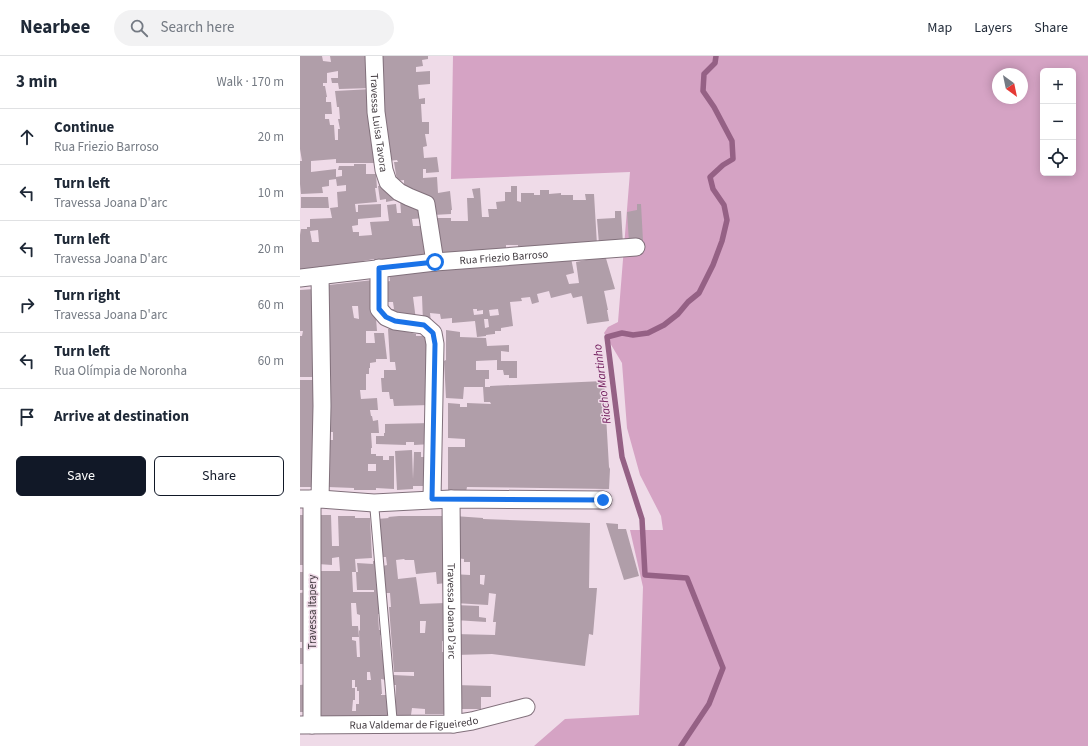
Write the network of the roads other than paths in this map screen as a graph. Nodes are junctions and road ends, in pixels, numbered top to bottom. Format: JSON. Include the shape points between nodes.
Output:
{"nodes":[{"id":1,"x":374,"y":56,"type":"edge"},
{"id":2,"x":636,"y":247,"type":"dead end"},
{"id":3,"x":435,"y":262,"type":"junction"},
{"id":4,"x":379,"y":268,"type":"junction"},
{"id":5,"x":320,"y":276,"type":"junction"},
{"id":6,"x":300,"y":278,"type":"edge"},
{"id":7,"x":311,"y":499,"type":"edge"},
{"id":8,"x":432,"y":499,"type":"junction"},
{"id":9,"x":451,"y":499,"type":"junction"},
{"id":10,"x":603,"y":500,"type":"dead end"},
{"id":11,"x":374,"y":503,"type":"junction"},
{"id":12,"x":526,"y":707,"type":"dead end"},
{"id":13,"x":453,"y":724,"type":"junction"},
{"id":14,"x":306,"y":725,"type":"edge"},
{"id":15,"x":393,"y":725,"type":"junction"}],
"edges":[{"from":1,"to":3,"type":"street","name":"Travessa Luisa Tavora","via":[[376,112],[384,170],[388,182],[399,192],[426,204]]},
{"from":2,"to":3,"type":"street","name":"Rua Friezio Barroso"},
{"from":3,"to":4,"type":"street","name":"Rua Friezio Barroso"},
{"from":4,"to":5,"type":"street","name":"Rua Friezio Barroso"},
{"from":4,"to":8,"type":"street","via":[[379,309],[386,317],[395,321],[424,325],[433,333],[435,344]]},
{"from":5,"to":6,"type":"street","name":"Rua Friezio Barroso"},
{"from":5,"to":7,"type":"street","name":"Travessa Itapery","via":[[322,406]]},
{"from":7,"to":11,"type":"street"},
{"from":7,"to":14,"type":"street","name":"Travessa Itapery"},
{"from":8,"to":9,"type":"street"},
{"from":8,"to":11,"type":"street"},
{"from":9,"to":10,"type":"street"},
{"from":9,"to":13,"type":"street","name":"Travessa Joana D'arc"},
{"from":11,"to":15,"type":"lane"},
{"from":12,"to":13,"type":"street","name":"Rua Valdemar de Figueiredo"},
{"from":13,"to":15,"type":"street","name":"Rua Valdemar de Figueiredo"},
{"from":14,"to":15,"type":"street","name":"Rua Valdemar de Figueiredo"}]}
